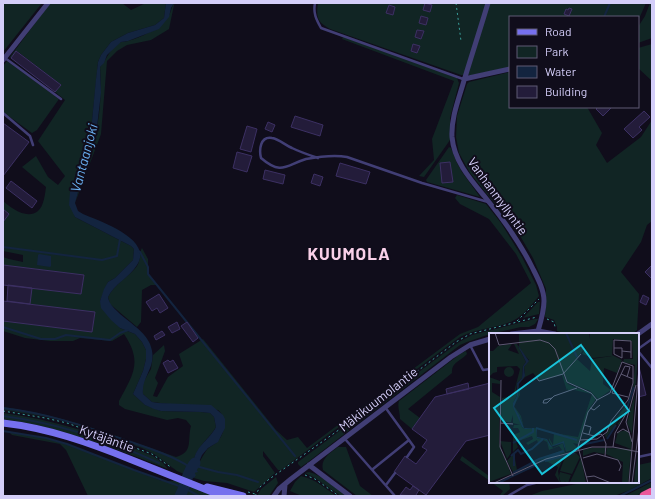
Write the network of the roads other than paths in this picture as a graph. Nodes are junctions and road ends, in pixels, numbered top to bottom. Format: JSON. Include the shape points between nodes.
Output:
{"nodes":[{"id":1,"x":48,"y":3,"type":"edge"},
{"id":2,"x":315,"y":3,"type":"edge"},
{"id":3,"x":488,"y":3,"type":"edge"},
{"id":4,"x":4,"y":59,"type":"edge"},
{"id":5,"x":509,"y":69,"type":"edge"},
{"id":6,"x":464,"y":79,"type":"junction"},
{"id":7,"x":61,"y":99,"type":"dead end"},
{"id":8,"x":3,"y":113,"type":"edge"},
{"id":9,"x":33,"y":145,"type":"dead end"},
{"id":10,"x":318,"y":158,"type":"junction"},
{"id":11,"x":489,"y":202,"type":"junction"},
{"id":12,"x":652,"y":324,"type":"edge"},
{"id":13,"x":538,"y":331,"type":"junction"},
{"id":14,"x":520,"y":333,"type":"edge"},
{"id":15,"x":549,"y":333,"type":"edge"},
{"id":16,"x":639,"y":333,"type":"edge"},
{"id":17,"x":489,"y":339,"type":"edge"},
{"id":18,"x":652,"y":339,"type":"edge"},
{"id":19,"x":470,"y":345,"type":"junction"},
{"id":20,"x":639,"y":349,"type":"edge"},
{"id":21,"x":639,"y":351,"type":"edge"},
{"id":22,"x":489,"y":368,"type":"edge"},
{"id":23,"x":652,"y":368,"type":"edge"},
{"id":24,"x":385,"y":407,"type":"junction"},
{"id":25,"x":3,"y":423,"type":"edge"},
{"id":26,"x":345,"y":439,"type":"junction"},
{"id":27,"x":409,"y":440,"type":"junction"},
{"id":28,"x":652,"y":454,"type":"edge"},
{"id":29,"x":407,"y":457,"type":"dead end"},
{"id":30,"x":639,"y":457,"type":"edge"},
{"id":31,"x":309,"y":465,"type":"junction"},
{"id":32,"x":372,"y":469,"type":"junction"},
{"id":33,"x":395,"y":472,"type":"dead end"},
{"id":34,"x":535,"y":483,"type":"edge"},
{"id":35,"x":285,"y":485,"type":"junction"},
{"id":36,"x":386,"y":485,"type":"junction"},
{"id":37,"x":199,"y":486,"type":"junction"},
{"id":38,"x":652,"y":492,"type":"edge"},
{"id":39,"x":222,"y":496,"type":"edge"},
{"id":40,"x":243,"y":496,"type":"edge"},
{"id":41,"x":274,"y":496,"type":"edge"},
{"id":42,"x":284,"y":496,"type":"edge"},
{"id":43,"x":350,"y":496,"type":"edge"},
{"id":44,"x":394,"y":496,"type":"edge"},
{"id":45,"x":508,"y":496,"type":"edge"},
{"id":46,"x":644,"y":496,"type":"edge"}],
"edges":[{"from":1,"to":4,"type":"street"},
{"from":2,"to":6,"type":"lane","via":[[314,11],[321,28]]},
{"from":3,"to":6,"type":"street","name":"Vanhanmyllyntie"},
{"from":4,"to":7,"type":"lane"},
{"from":5,"to":6,"type":"street"},
{"from":6,"to":11,"type":"street","name":"Vanhanmyllyntie","via":[[454,117],[453,144],[468,178]]},
{"from":8,"to":9,"type":"lane","via":[[30,136]]},
{"from":10,"to":10,"type":"lane","via":[[306,159],[286,168],[279,168],[261,158],[260,148],[264,140],[273,138]]},
{"from":10,"to":11,"type":"lane","via":[[347,157],[422,183]]},
{"from":11,"to":13,"type":"street","name":"Vanhanmyllyntie","via":[[523,249],[543,293],[544,308]]},
{"from":12,"to":16,"type":"street"},
{"from":13,"to":14,"type":"street"},
{"from":13,"to":15,"type":"street"},
{"from":17,"to":19,"type":"street","name":"Mäkikuumolantie"},
{"from":18,"to":20,"type":"lane"},
{"from":19,"to":22,"type":"lane","via":[[483,370]]},
{"from":19,"to":24,"type":"street","name":"Mäkikuumolantie"},
{"from":21,"to":23,"type":"lane"},
{"from":24,"to":26,"type":"street","name":"Mäkikuumolantie"},
{"from":24,"to":27,"type":"lane"},
{"from":25,"to":37,"type":"street","name":"Kytäjäntie","via":[[73,438]]},
{"from":26,"to":31,"type":"street","name":"Mäkikuumolantie"},
{"from":26,"to":32,"type":"lane"},
{"from":27,"to":29,"type":"lane","via":[[414,447]]},
{"from":27,"to":32,"type":"lane"},
{"from":28,"to":30,"type":"lane"},
{"from":31,"to":35,"type":"street","name":"Mäkikuumolantie"},
{"from":31,"to":43,"type":"street"},
{"from":32,"to":36,"type":"lane"},
{"from":33,"to":36,"type":"lane"},
{"from":34,"to":45,"type":"lane"},
{"from":35,"to":41,"type":"street","name":"Mäkikuumolantie"},
{"from":35,"to":42,"type":"street"},
{"from":36,"to":44,"type":"lane"},
{"from":37,"to":39,"type":"street","name":"Kytäjäntie"},
{"from":37,"to":40,"type":"street","name":"Kytäjäntie"},
{"from":38,"to":46,"type":"highway"}]}
